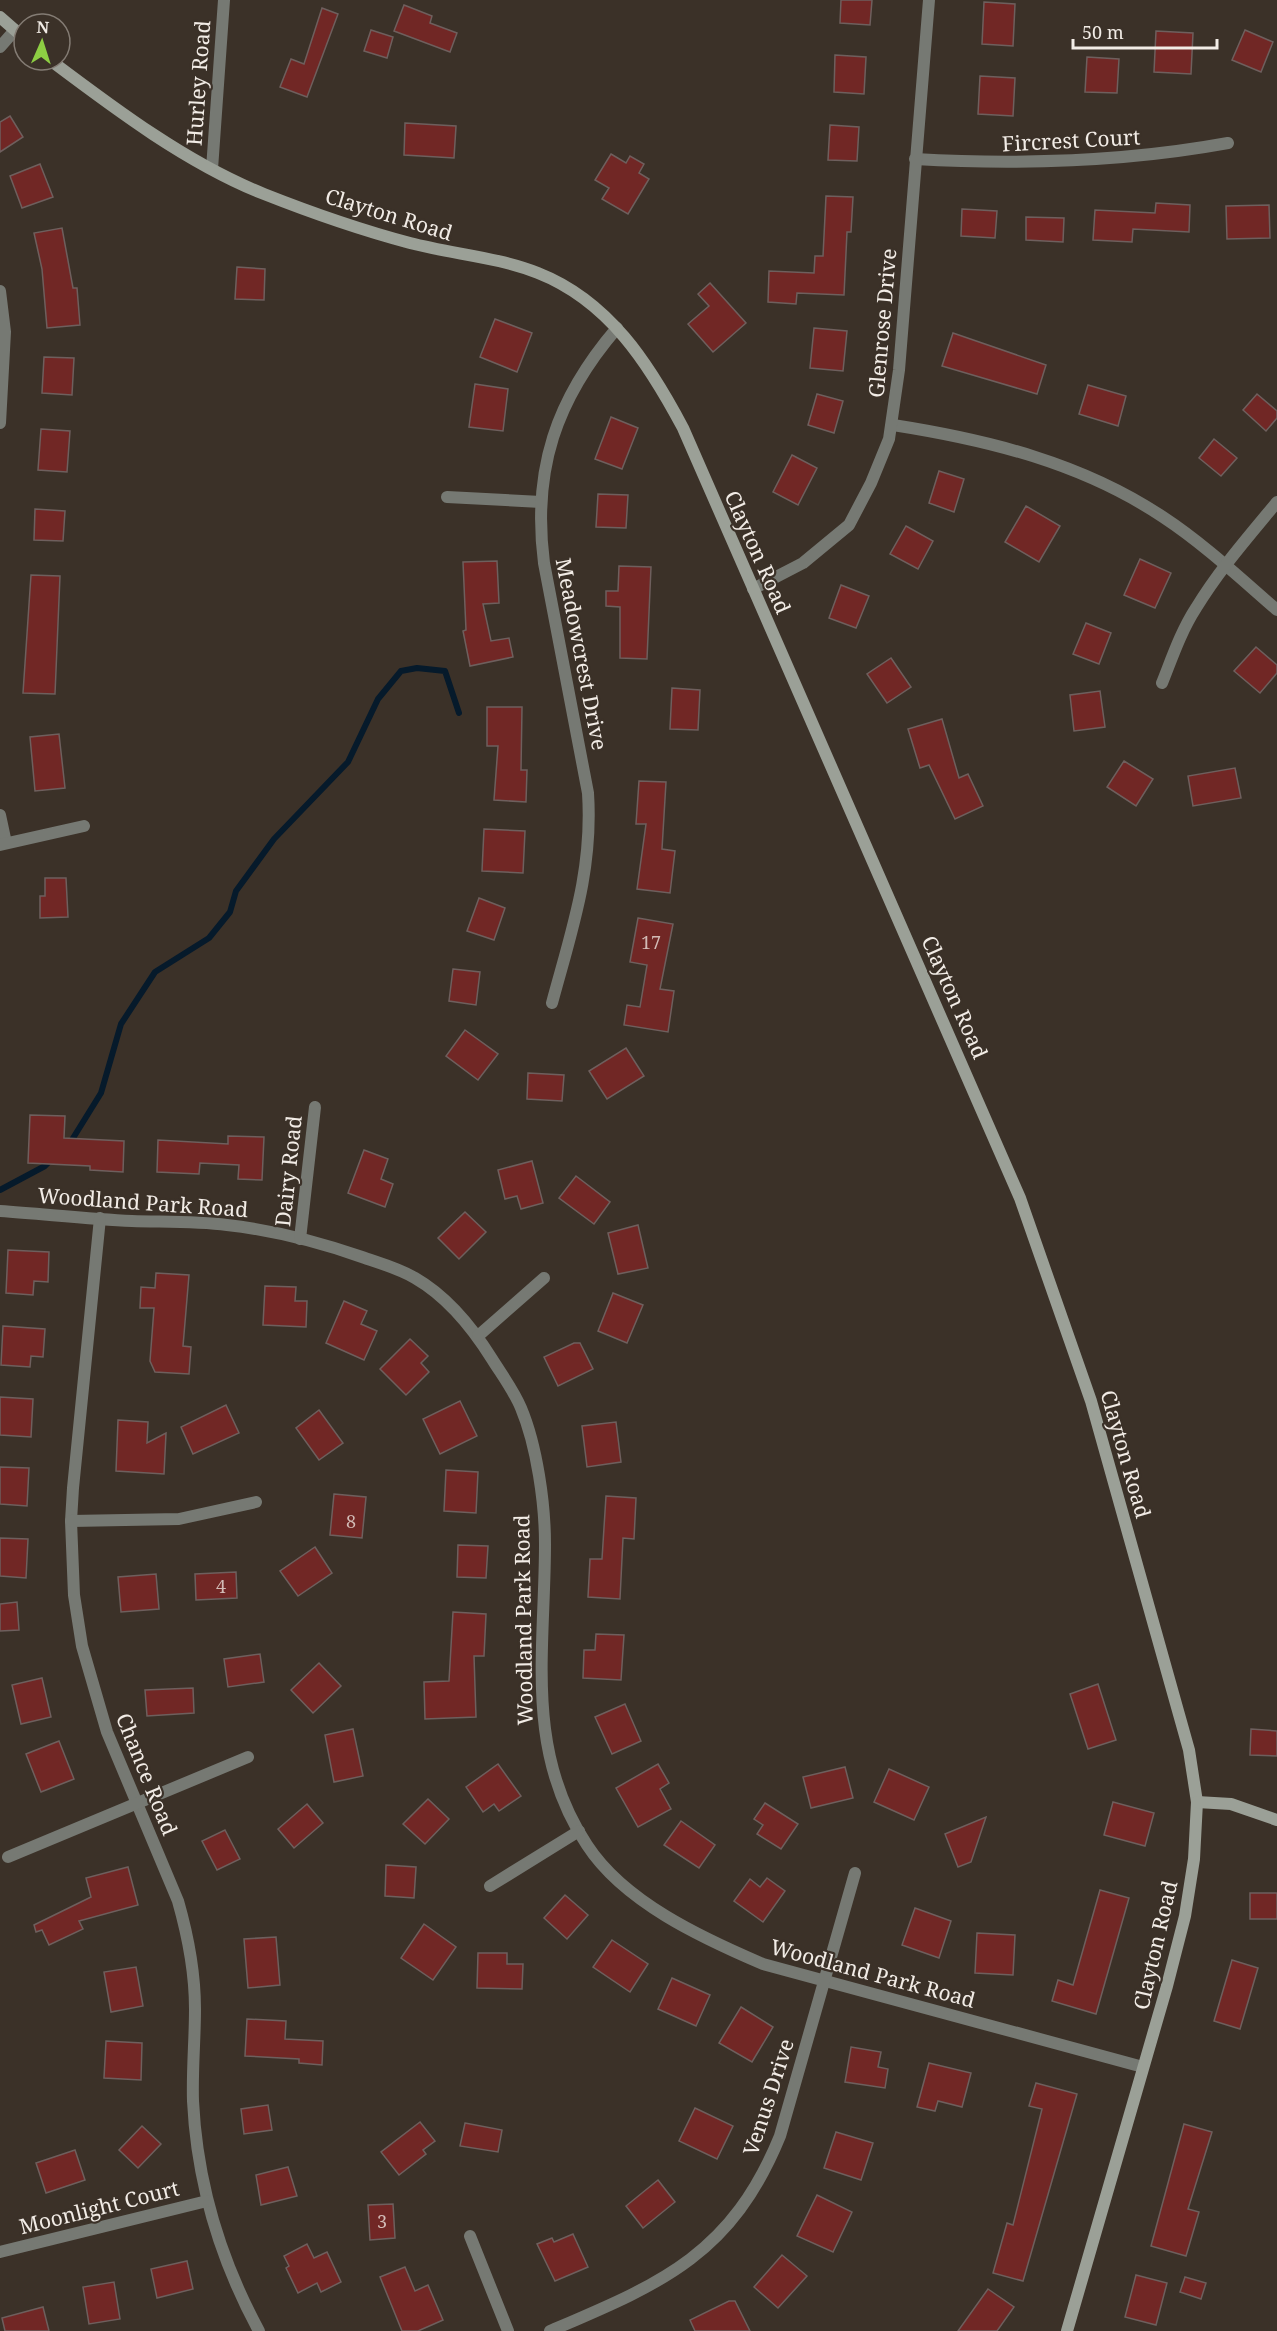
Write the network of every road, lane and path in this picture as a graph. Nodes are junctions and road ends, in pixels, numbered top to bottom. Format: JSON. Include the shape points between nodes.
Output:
{"nodes":[{"id":1,"x":224,"y":0,"type":"edge"},
{"id":2,"x":929,"y":0,"type":"edge"},
{"id":3,"x":0,"y":17,"type":"edge"},
{"id":4,"x":12,"y":28,"type":"edge"},
{"id":5,"x":66,"y":72,"type":"edge"},
{"id":6,"x":1228,"y":143,"type":"dead end"},
{"id":7,"x":915,"y":159,"type":"junction"},
{"id":8,"x":212,"y":170,"type":"junction"},
{"id":9,"x":0,"y":291,"type":"edge"},
{"id":10,"x":617,"y":328,"type":"junction"},
{"id":11,"x":0,"y":423,"type":"edge"},
{"id":12,"x":893,"y":425,"type":"junction"},
{"id":13,"x":447,"y":497,"type":"dead end"},
{"id":14,"x":541,"y":502,"type":"junction"},
{"id":15,"x":1277,"y":502,"type":"edge"},
{"id":16,"x":1225,"y":565,"type":"junction"},
{"id":17,"x":753,"y":589,"type":"junction"},
{"id":18,"x":1277,"y":610,"type":"edge"},
{"id":19,"x":1162,"y":683,"type":"dead end"},
{"id":20,"x":0,"y":815,"type":"edge"},
{"id":21,"x":84,"y":826,"type":"dead end"},
{"id":22,"x":3,"y":844,"type":"edge"},
{"id":23,"x":552,"y":1003,"type":"dead end"},
{"id":24,"x":315,"y":1107,"type":"dead end"},
{"id":25,"x":0,"y":1210,"type":"edge"},
{"id":26,"x":100,"y":1218,"type":"junction"},
{"id":27,"x":300,"y":1239,"type":"junction"},
{"id":28,"x":544,"y":1278,"type":"dead end"},
{"id":29,"x":478,"y":1336,"type":"junction"},
{"id":30,"x":256,"y":1502,"type":"dead end"},
{"id":31,"x":71,"y":1521,"type":"junction"},
{"id":32,"x":248,"y":1757,"type":"dead end"},
{"id":33,"x":1197,"y":1802,"type":"junction"},
{"id":34,"x":136,"y":1804,"type":"junction"},
{"id":35,"x":1277,"y":1820,"type":"edge"},
{"id":36,"x":579,"y":1831,"type":"junction"},
{"id":37,"x":8,"y":1857,"type":"dead end"},
{"id":38,"x":855,"y":1873,"type":"dead end"},
{"id":39,"x":490,"y":1886,"type":"dead end"},
{"id":40,"x":824,"y":1979,"type":"junction"},
{"id":41,"x":1143,"y":2067,"type":"junction"},
{"id":42,"x":207,"y":2201,"type":"junction"},
{"id":43,"x":470,"y":2236,"type":"dead end"},
{"id":44,"x":0,"y":2252,"type":"edge"},
{"id":45,"x":259,"y":2331,"type":"edge"},
{"id":46,"x":508,"y":2331,"type":"edge"},
{"id":47,"x":550,"y":2331,"type":"edge"},
{"id":48,"x":1067,"y":2331,"type":"edge"}],
"edges":[{"from":1,"to":8,"type":"street","name":"Hurley Road"},
{"from":2,"to":7,"type":"street","name":"Glenrose Drive"},
{"from":3,"to":4,"type":"street"},
{"from":5,"to":8,"type":"street","name":"Clayton Road"},
{"from":6,"to":7,"type":"street","name":"Fircrest Court","via":[[1131,158],[1069,162],[999,164]]},
{"from":7,"to":12,"type":"street","name":"Glenrose Drive"},
{"from":8,"to":10,"type":"street","name":"Clayton Road","via":[[358,228],[538,273],[576,293]]},
{"from":9,"to":11,"type":"street","via":[[5,332]]},
{"from":10,"to":14,"type":"street","name":"Meadowcrest Drive","via":[[575,383],[559,418],[547,454]]},
{"from":10,"to":17,"type":"street","name":"Clayton Road","via":[[646,362],[683,428]]},
{"from":12,"to":16,"type":"street","via":[[1025,452],[1077,471],[1164,517]]},
{"from":12,"to":17,"type":"street","name":"Glenrose Drive","via":[[880,463],[849,525],[803,563]]},
{"from":13,"to":14,"type":"street"},
{"from":14,"to":23,"type":"street","name":"Meadowcrest Drive","via":[[544,563],[588,793],[590,828],[588,862]]},
{"from":15,"to":16,"type":"street"},
{"from":16,"to":18,"type":"street"},
{"from":16,"to":19,"type":"street","via":[[1196,608]]},
{"from":17,"to":33,"type":"street","name":"Clayton Road","via":[[997,1142],[1046,1268],[1091,1401],[1172,1683]]},
{"from":20,"to":22,"type":"street"},
{"from":21,"to":22,"type":"street"},
{"from":24,"to":27,"type":"street","name":"Dairy Road"},
{"from":25,"to":26,"type":"street","name":"Woodland Park Road"},
{"from":26,"to":27,"type":"street","name":"Woodland Park Road","via":[[226,1224]]},
{"from":26,"to":31,"type":"street","name":"Chance Road"},
{"from":27,"to":29,"type":"street","name":"Woodland Park Road","via":[[413,1277],[451,1306]]},
{"from":28,"to":29,"type":"street"},
{"from":29,"to":36,"type":"street","name":"Woodland Park Road","via":[[521,1408],[535,1461],[545,1544],[541,1606],[543,1725],[556,1783]]},
{"from":30,"to":31,"type":"street","via":[[178,1519]]},
{"from":31,"to":34,"type":"street","name":"Chance Road","via":[[74,1595],[82,1646],[107,1732]]},
{"from":32,"to":34,"type":"street"},
{"from":33,"to":35,"type":"street","via":[[1231,1804]]},
{"from":33,"to":41,"type":"street","name":"Clayton Road","via":[[1185,1916]]},
{"from":34,"to":37,"type":"street"},
{"from":34,"to":42,"type":"street","name":"Chance Road","via":[[184,1924],[195,2007],[194,2111]]},
{"from":36,"to":39,"type":"street"},
{"from":36,"to":40,"type":"street","name":"Woodland Park Road","via":[[617,1877],[676,1922],[763,1964]]},
{"from":38,"to":40,"type":"street","name":"Venus Drive"},
{"from":40,"to":41,"type":"street","name":"Woodland Park Road"},
{"from":40,"to":47,"type":"street","name":"Venus Drive","via":[[780,2136],[744,2204],[703,2250],[680,2269],[639,2292]]},
{"from":41,"to":48,"type":"street","name":"Clayton Road"},
{"from":42,"to":44,"type":"street","name":"Moonlight Court"},
{"from":42,"to":45,"type":"street","name":"Chance Road","via":[[236,2288]]},
{"from":43,"to":46,"type":"street"}]}
